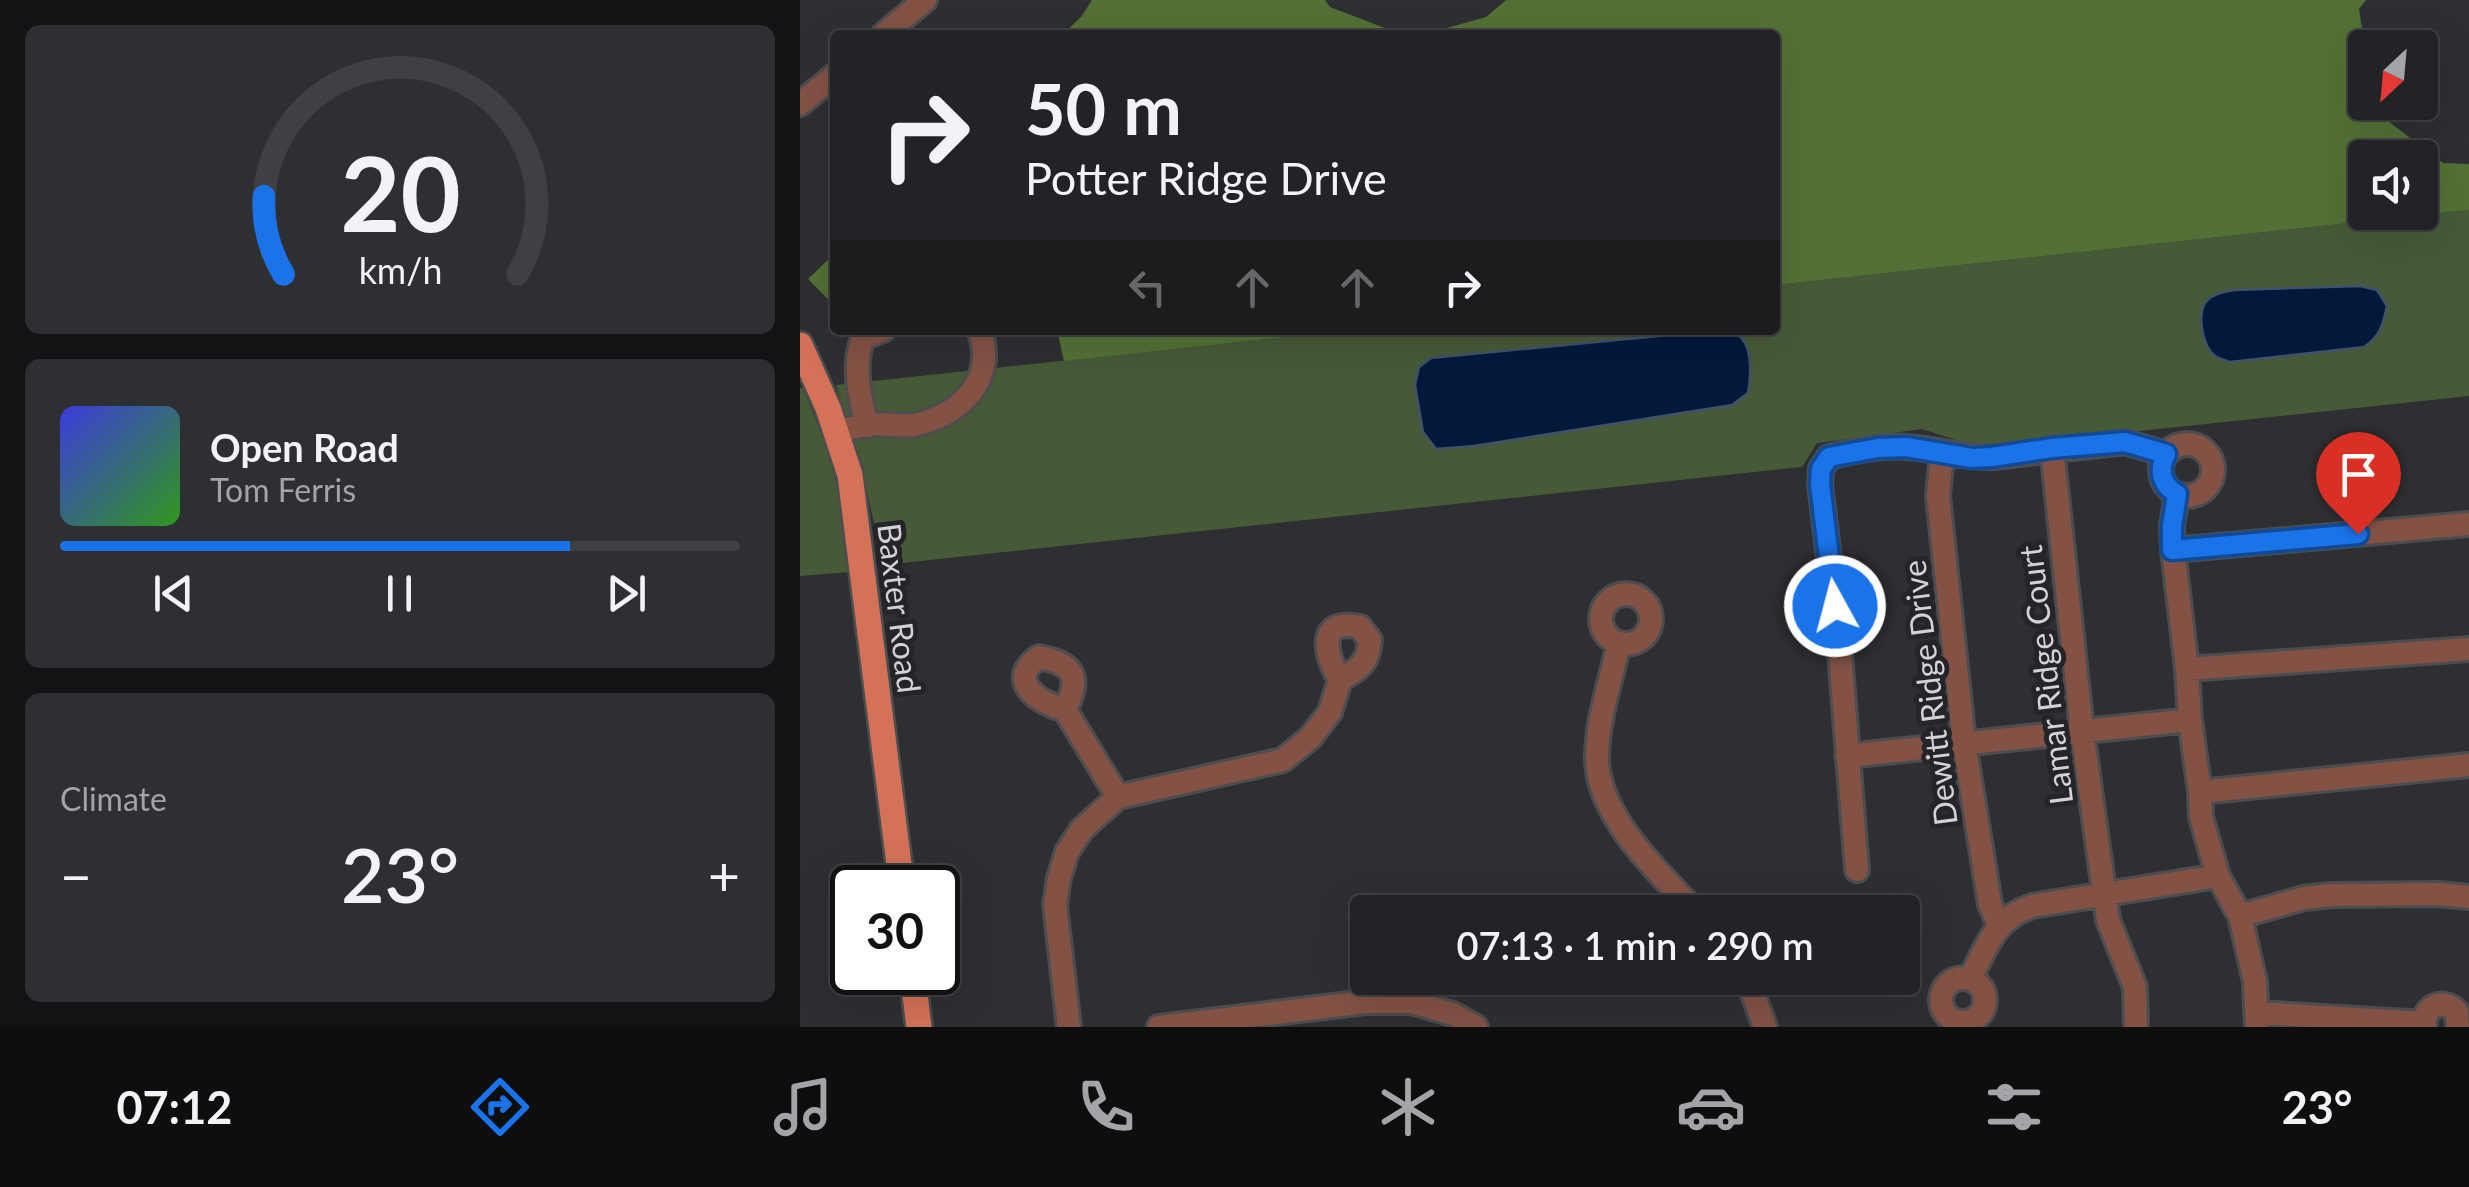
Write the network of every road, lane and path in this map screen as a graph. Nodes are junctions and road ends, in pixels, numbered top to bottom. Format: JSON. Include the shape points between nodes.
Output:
{"nodes":[{"id":1,"x":925,"y":0,"type":"edge"},
{"id":2,"x":889,"y":30,"type":"edge"},
{"id":3,"x":830,"y":78,"type":"edge"},
{"id":4,"x":800,"y":104,"type":"edge"},
{"id":5,"x":870,"y":335,"type":"edge"},
{"id":6,"x":981,"y":335,"type":"edge"},
{"id":7,"x":800,"y":345,"type":"edge"},
{"id":8,"x":867,"y":426,"type":"junction"},
{"id":9,"x":836,"y":430,"type":"junction"},
{"id":10,"x":2052,"y":448,"type":"junction"},
{"id":11,"x":1942,"y":452,"type":"junction"},
{"id":12,"x":2166,"y":454,"type":"junction"},
{"id":13,"x":2177,"y":494,"type":"junction"},
{"id":14,"x":2469,"y":524,"type":"edge"},
{"id":15,"x":2172,"y":550,"type":"junction"},
{"id":16,"x":1619,"y":643,"type":"dead end"},
{"id":17,"x":2469,"y":649,"type":"edge"},
{"id":18,"x":2187,"y":669,"type":"junction"},
{"id":19,"x":1340,"y":680,"type":"dead end"},
{"id":20,"x":1066,"y":710,"type":"dead end"},
{"id":21,"x":2190,"y":720,"type":"junction"},
{"id":22,"x":2082,"y":731,"type":"junction"},
{"id":23,"x":1964,"y":743,"type":"junction"},
{"id":24,"x":1847,"y":756,"type":"junction"},
{"id":25,"x":2469,"y":765,"type":"edge"},
{"id":26,"x":2200,"y":792,"type":"junction"},
{"id":27,"x":1118,"y":797,"type":"junction"},
{"id":28,"x":899,"y":865,"type":"edge"},
{"id":29,"x":1857,"y":870,"type":"dead end"},
{"id":30,"x":2218,"y":876,"type":"junction"},
{"id":31,"x":1680,"y":895,"type":"edge"},
{"id":32,"x":2104,"y":895,"type":"junction"},
{"id":33,"x":2469,"y":898,"type":"edge"},
{"id":34,"x":2240,"y":916,"type":"junction"},
{"id":35,"x":1999,"y":925,"type":"junction"},
{"id":36,"x":1970,"y":979,"type":"dead end"},
{"id":37,"x":915,"y":995,"type":"edge"},
{"id":38,"x":1754,"y":995,"type":"edge"},
{"id":39,"x":2258,"y":1020,"type":"edge"},
{"id":40,"x":2425,"y":1025,"type":"edge"},
{"id":41,"x":919,"y":1027,"type":"edge"},
{"id":42,"x":1069,"y":1027,"type":"edge"},
{"id":43,"x":1160,"y":1027,"type":"edge"},
{"id":44,"x":1476,"y":1027,"type":"edge"},
{"id":45,"x":1765,"y":1027,"type":"edge"},
{"id":46,"x":2136,"y":1027,"type":"edge"},
{"id":47,"x":2458,"y":1027,"type":"edge"}],
"edges":[{"from":1,"to":2,"type":"street"},
{"from":3,"to":4,"type":"street"},
{"from":5,"to":8,"type":"street","via":[[858,351],[857,371]]},
{"from":6,"to":8,"type":"street","via":[[984,367],[966,398],[919,424]]},
{"from":7,"to":9,"type":"main road","name":"Baxter Road"},
{"from":8,"to":9,"type":"street"},
{"from":9,"to":28,"type":"main road","name":"Baxter Road","via":[[850,475]]},
{"from":10,"to":11,"type":"street","via":[[1972,458]]},
{"from":10,"to":12,"type":"street","via":[[2125,442]]},
{"from":10,"to":22,"type":"street","name":"Lamar Ridge Court"},
{"from":11,"to":23,"type":"street","name":"Dewitt Ridge Drive","via":[[1938,496]]},
{"from":11,"to":24,"type":"street","via":[[1878,448],[1829,457],[1821,469]]},
{"from":12,"to":13,"type":"street","via":[[2162,477]]},
{"from":12,"to":13,"type":"street","via":[[2190,444],[2211,458],[2213,476],[2203,491]]},
{"from":13,"to":15,"type":"street"},
{"from":14,"to":15,"type":"street"},
{"from":15,"to":18,"type":"street"},
{"from":16,"to":31,"type":"street","via":[[1596,762],[1607,801]]},
{"from":17,"to":18,"type":"street"},
{"from":18,"to":21,"type":"street"},
{"from":19,"to":27,"type":"street","via":[[1330,712],[1283,760]]},
{"from":20,"to":27,"type":"street"},
{"from":21,"to":22,"type":"street"},
{"from":21,"to":26,"type":"street"},
{"from":22,"to":23,"type":"street"},
{"from":22,"to":32,"type":"street","name":"Lamar Ridge Court"},
{"from":23,"to":24,"type":"street"},
{"from":23,"to":35,"type":"street","name":"Dewitt Ridge Drive"},
{"from":24,"to":29,"type":"street"},
{"from":25,"to":26,"type":"street"},
{"from":26,"to":30,"type":"street"},
{"from":27,"to":42,"type":"street","via":[[1082,829],[1059,878],[1055,905]]},
{"from":30,"to":32,"type":"street"},
{"from":30,"to":34,"type":"street"},
{"from":32,"to":35,"type":"street","via":[[2032,906]]},
{"from":32,"to":46,"type":"street","name":"Lamar Ridge Court","via":[[2134,986]]},
{"from":33,"to":34,"type":"street","via":[[2304,898]]},
{"from":34,"to":39,"type":"street"},
{"from":35,"to":36,"type":"street"},
{"from":37,"to":41,"type":"main road"},
{"from":38,"to":45,"type":"street"},
{"from":39,"to":40,"type":"street"},
{"from":40,"to":47,"type":"street","via":[[2430,1008],[2442,1004],[2457,1012]]},
{"from":43,"to":44,"type":"street","via":[[1411,1002]]}]}
